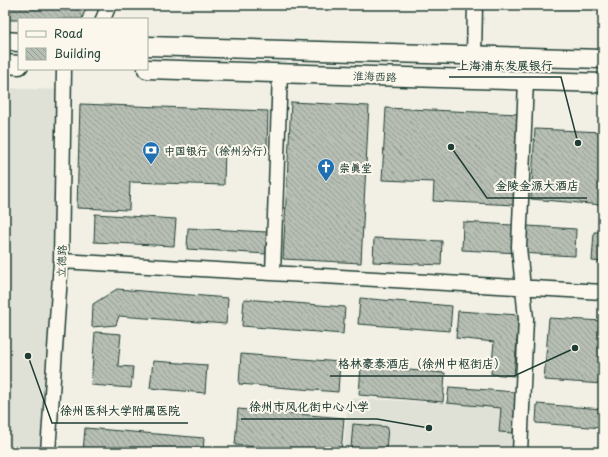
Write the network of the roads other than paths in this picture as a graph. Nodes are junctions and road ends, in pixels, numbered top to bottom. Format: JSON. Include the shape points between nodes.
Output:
{"nodes":[{"id":1,"x":109,"y":5,"type":"edge"},
{"id":2,"x":475,"y":5,"type":"edge"},
{"id":3,"x":103,"y":18,"type":"edge"},
{"id":4,"x":5,"y":41,"type":"edge"},
{"id":5,"x":18,"y":42,"type":"edge"},
{"id":6,"x":148,"y":46,"type":"edge"},
{"id":7,"x":474,"y":55,"type":"junction"},
{"id":8,"x":603,"y":59,"type":"edge"},
{"id":9,"x":5,"y":64,"type":"edge"},
{"id":10,"x":18,"y":65,"type":"edge"},
{"id":11,"x":148,"y":69,"type":"edge"},
{"id":12,"x":64,"y":70,"type":"edge"},
{"id":13,"x":280,"y":73,"type":"junction"},
{"id":14,"x":526,"y":81,"type":"junction"},
{"id":15,"x":603,"y":83,"type":"edge"},
{"id":16,"x":62,"y":261,"type":"junction"},
{"id":17,"x":273,"y":273,"type":"junction"},
{"id":18,"x":523,"y":288,"type":"junction"},
{"id":19,"x":603,"y":292,"type":"edge"},
{"id":20,"x":48,"y":452,"type":"edge"},
{"id":21,"x":520,"y":452,"type":"edge"}],
"edges":[{"from":1,"to":3,"type":"street"},
{"from":2,"to":7,"type":"street"},
{"from":4,"to":5,"type":"main road"},
{"from":6,"to":7,"type":"main road"},
{"from":7,"to":8,"type":"main road"},
{"from":9,"to":10,"type":"main road"},
{"from":11,"to":13,"type":"main road","name":"淮海西路"},
{"from":12,"to":16,"type":"street","name":"立德路"},
{"from":13,"to":14,"type":"main road","name":"淮海西路"},
{"from":13,"to":17,"type":"street"},
{"from":14,"to":15,"type":"main road","name":"淮海西路"},
{"from":14,"to":18,"type":"street","via":[[519,247]]},
{"from":16,"to":17,"type":"street"},
{"from":16,"to":20,"type":"street","name":"立德路"},
{"from":17,"to":18,"type":"street"},
{"from":18,"to":19,"type":"street"},
{"from":18,"to":21,"type":"street","via":[[526,320]]}]}
